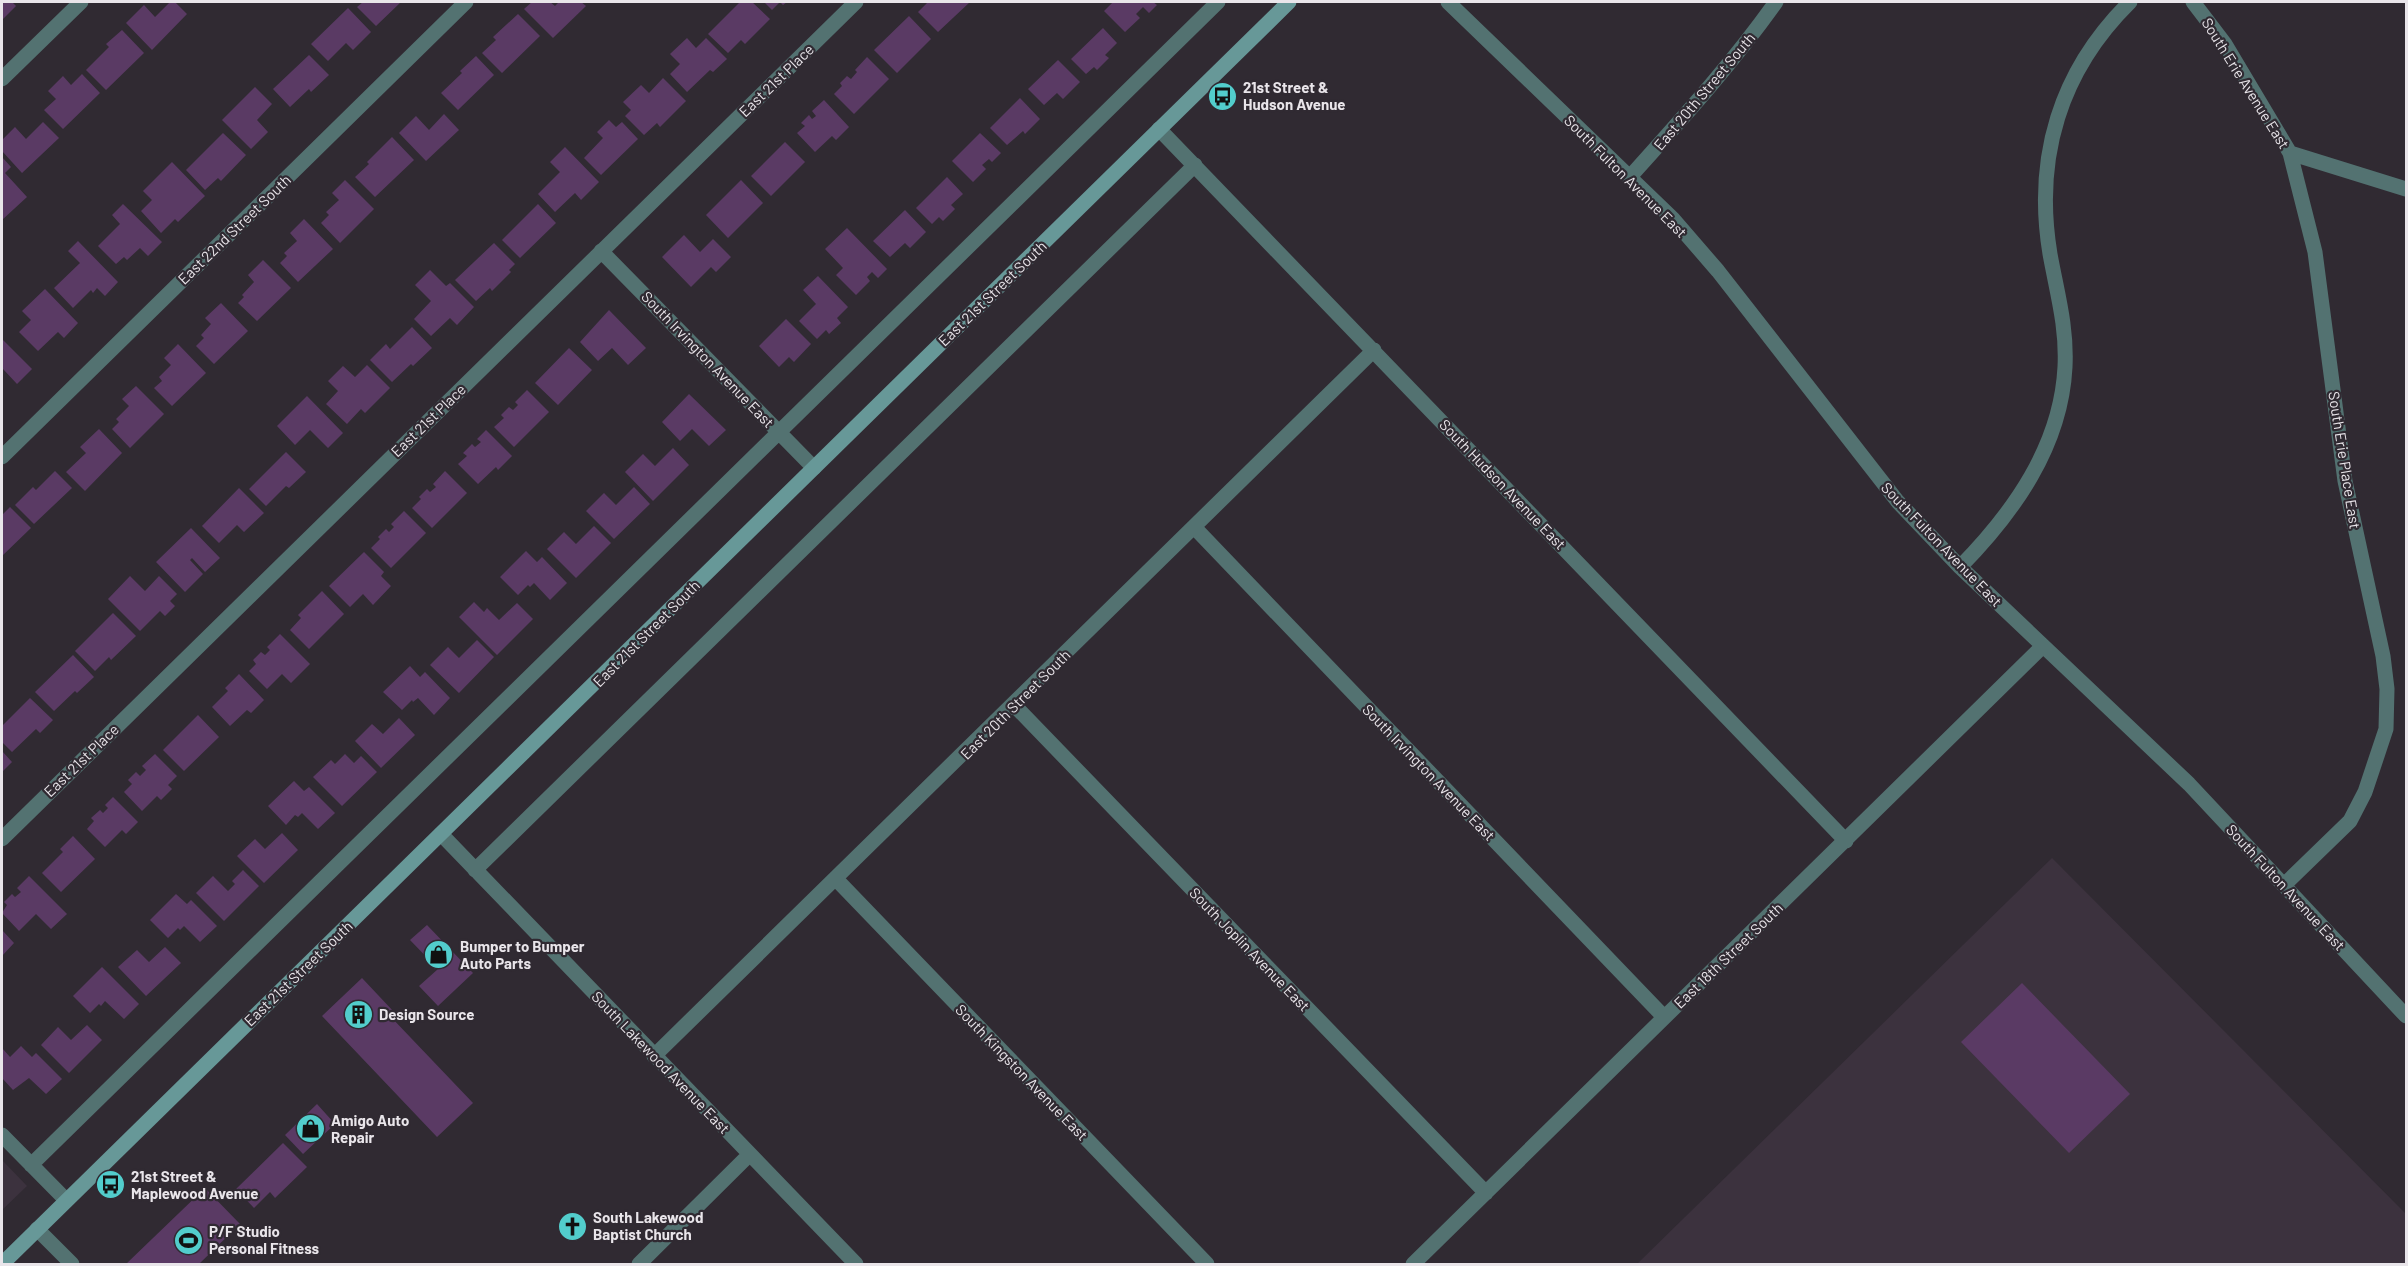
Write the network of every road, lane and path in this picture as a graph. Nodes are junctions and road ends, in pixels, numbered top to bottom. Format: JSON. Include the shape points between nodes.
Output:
{"nodes":[{"id":1,"x":81,"y":2,"type":"edge"},
{"id":2,"x":466,"y":2,"type":"edge"},
{"id":3,"x":856,"y":2,"type":"edge"},
{"id":4,"x":1218,"y":2,"type":"edge"},
{"id":5,"x":1289,"y":2,"type":"edge"},
{"id":6,"x":1448,"y":2,"type":"edge"},
{"id":7,"x":1776,"y":2,"type":"edge"},
{"id":8,"x":2130,"y":2,"type":"edge"},
{"id":9,"x":2193,"y":2,"type":"edge"},
{"id":10,"x":2,"y":79,"type":"edge"},
{"id":11,"x":1159,"y":129,"type":"junction"},
{"id":12,"x":2290,"y":153,"type":"junction"},
{"id":13,"x":1195,"y":165,"type":"junction"},
{"id":14,"x":1629,"y":178,"type":"junction"},
{"id":15,"x":2406,"y":189,"type":"edge"},
{"id":16,"x":601,"y":251,"type":"junction"},
{"id":17,"x":1374,"y":350,"type":"junction"},
{"id":18,"x":779,"y":432,"type":"junction"},
{"id":19,"x":2,"y":457,"type":"edge"},
{"id":20,"x":814,"y":468,"type":"junction"},
{"id":21,"x":1194,"y":527,"type":"junction"},
{"id":22,"x":1960,"y":567,"type":"junction"},
{"id":23,"x":2043,"y":646,"type":"junction"},
{"id":24,"x":1014,"y":705,"type":"junction"},
{"id":25,"x":441,"y":834,"type":"junction"},
{"id":26,"x":2,"y":838,"type":"edge"},
{"id":27,"x":1846,"y":840,"type":"junction"},
{"id":28,"x":475,"y":870,"type":"junction"},
{"id":29,"x":836,"y":879,"type":"junction"},
{"id":30,"x":2284,"y":885,"type":"junction"},
{"id":31,"x":2406,"y":1016,"type":"edge"},
{"id":32,"x":1664,"y":1017,"type":"junction"},
{"id":33,"x":654,"y":1056,"type":"junction"},
{"id":34,"x":2,"y":1135,"type":"edge"},
{"id":35,"x":750,"y":1154,"type":"junction"},
{"id":36,"x":31,"y":1165,"type":"junction"},
{"id":37,"x":1486,"y":1193,"type":"junction"},
{"id":38,"x":66,"y":1200,"type":"junction"},
{"id":39,"x":37,"y":1229,"type":"junction"},
{"id":40,"x":2,"y":1264,"type":"edge"},
{"id":41,"x":72,"y":1264,"type":"edge"},
{"id":42,"x":639,"y":1264,"type":"edge"},
{"id":43,"x":856,"y":1264,"type":"edge"},
{"id":44,"x":1207,"y":1264,"type":"edge"},
{"id":45,"x":1413,"y":1264,"type":"edge"}],
"edges":[{"from":1,"to":10,"type":"street"},
{"from":2,"to":19,"type":"street","name":"East 22nd Street South"},
{"from":3,"to":16,"type":"street","name":"East 21st Place"},
{"from":4,"to":18,"type":"street"},
{"from":5,"to":11,"type":"main road","name":"East 21st Street South"},
{"from":6,"to":14,"type":"street","name":"South Fulton Avenue East"},
{"from":7,"to":14,"type":"street","name":"East 20th Street South","via":[[1693,107]]},
{"from":8,"to":22,"type":"street","via":[[2088,50],[2059,108],[2051,137],[2047,210],[2050,253],[2062,309],[2065,366],[2060,404],[2046,446],[2025,488],[1992,534]]},
{"from":9,"to":12,"type":"street","name":"South Erie Avenue East","via":[[2225,44]]},
{"from":11,"to":13,"type":"street","name":"South Hudson Avenue East"},
{"from":11,"to":20,"type":"main road","name":"East 21st Street South"},
{"from":12,"to":15,"type":"street","name":"South Erie Avenue East"},
{"from":12,"to":30,"type":"street","name":"South Erie Place East","via":[[2315,252],[2345,481],[2387,689],[2386,729],[2350,821]]},
{"from":13,"to":17,"type":"street","name":"South Hudson Avenue East"},
{"from":13,"to":28,"type":"street"},
{"from":14,"to":22,"type":"street","name":"South Fulton Avenue East","via":[[1673,219],[1718,271],[1898,502]]},
{"from":16,"to":18,"type":"street","name":"South Irvington Avenue East"},
{"from":16,"to":26,"type":"street","name":"East 21st Place"},
{"from":17,"to":21,"type":"street","name":"East 20th Street South"},
{"from":17,"to":27,"type":"street","name":"South Hudson Avenue East"},
{"from":18,"to":20,"type":"street","name":"South Irvington Avenue East"},
{"from":18,"to":36,"type":"street"},
{"from":20,"to":25,"type":"main road","name":"East 21st Street South"},
{"from":21,"to":24,"type":"street","name":"East 20th Street South"},
{"from":21,"to":32,"type":"street","name":"South Irvington Avenue East"},
{"from":22,"to":23,"type":"street","name":"South Fulton Avenue East"},
{"from":23,"to":27,"type":"street","name":"East 18th Street South"},
{"from":23,"to":30,"type":"street","name":"South Fulton Avenue East","via":[[2189,784]]},
{"from":24,"to":29,"type":"street","name":"East 20th Street South"},
{"from":24,"to":37,"type":"street","name":"South Joplin Avenue East"},
{"from":25,"to":28,"type":"street","name":"South Lakewood Avenue East"},
{"from":25,"to":38,"type":"main road","name":"East 21st Street South"},
{"from":27,"to":32,"type":"street","name":"East 18th Street South"},
{"from":28,"to":33,"type":"street","name":"South Lakewood Avenue East"},
{"from":29,"to":33,"type":"street","name":"East 20th Street South"},
{"from":29,"to":44,"type":"street","name":"South Kingston Avenue East"},
{"from":30,"to":31,"type":"street","name":"South Fulton Avenue East"},
{"from":32,"to":37,"type":"street","name":"East 18th Street South"},
{"from":33,"to":35,"type":"street","name":"South Lakewood Avenue East"},
{"from":34,"to":36,"type":"street"},
{"from":35,"to":42,"type":"street"},
{"from":35,"to":43,"type":"street","name":"South Lakewood Avenue East"},
{"from":36,"to":38,"type":"street"},
{"from":37,"to":45,"type":"street","name":"East 18th Street South"},
{"from":38,"to":39,"type":"main road","name":"East 21st Street South"},
{"from":39,"to":40,"type":"main road","name":"East 21st Street South"},
{"from":39,"to":41,"type":"street"}]}
